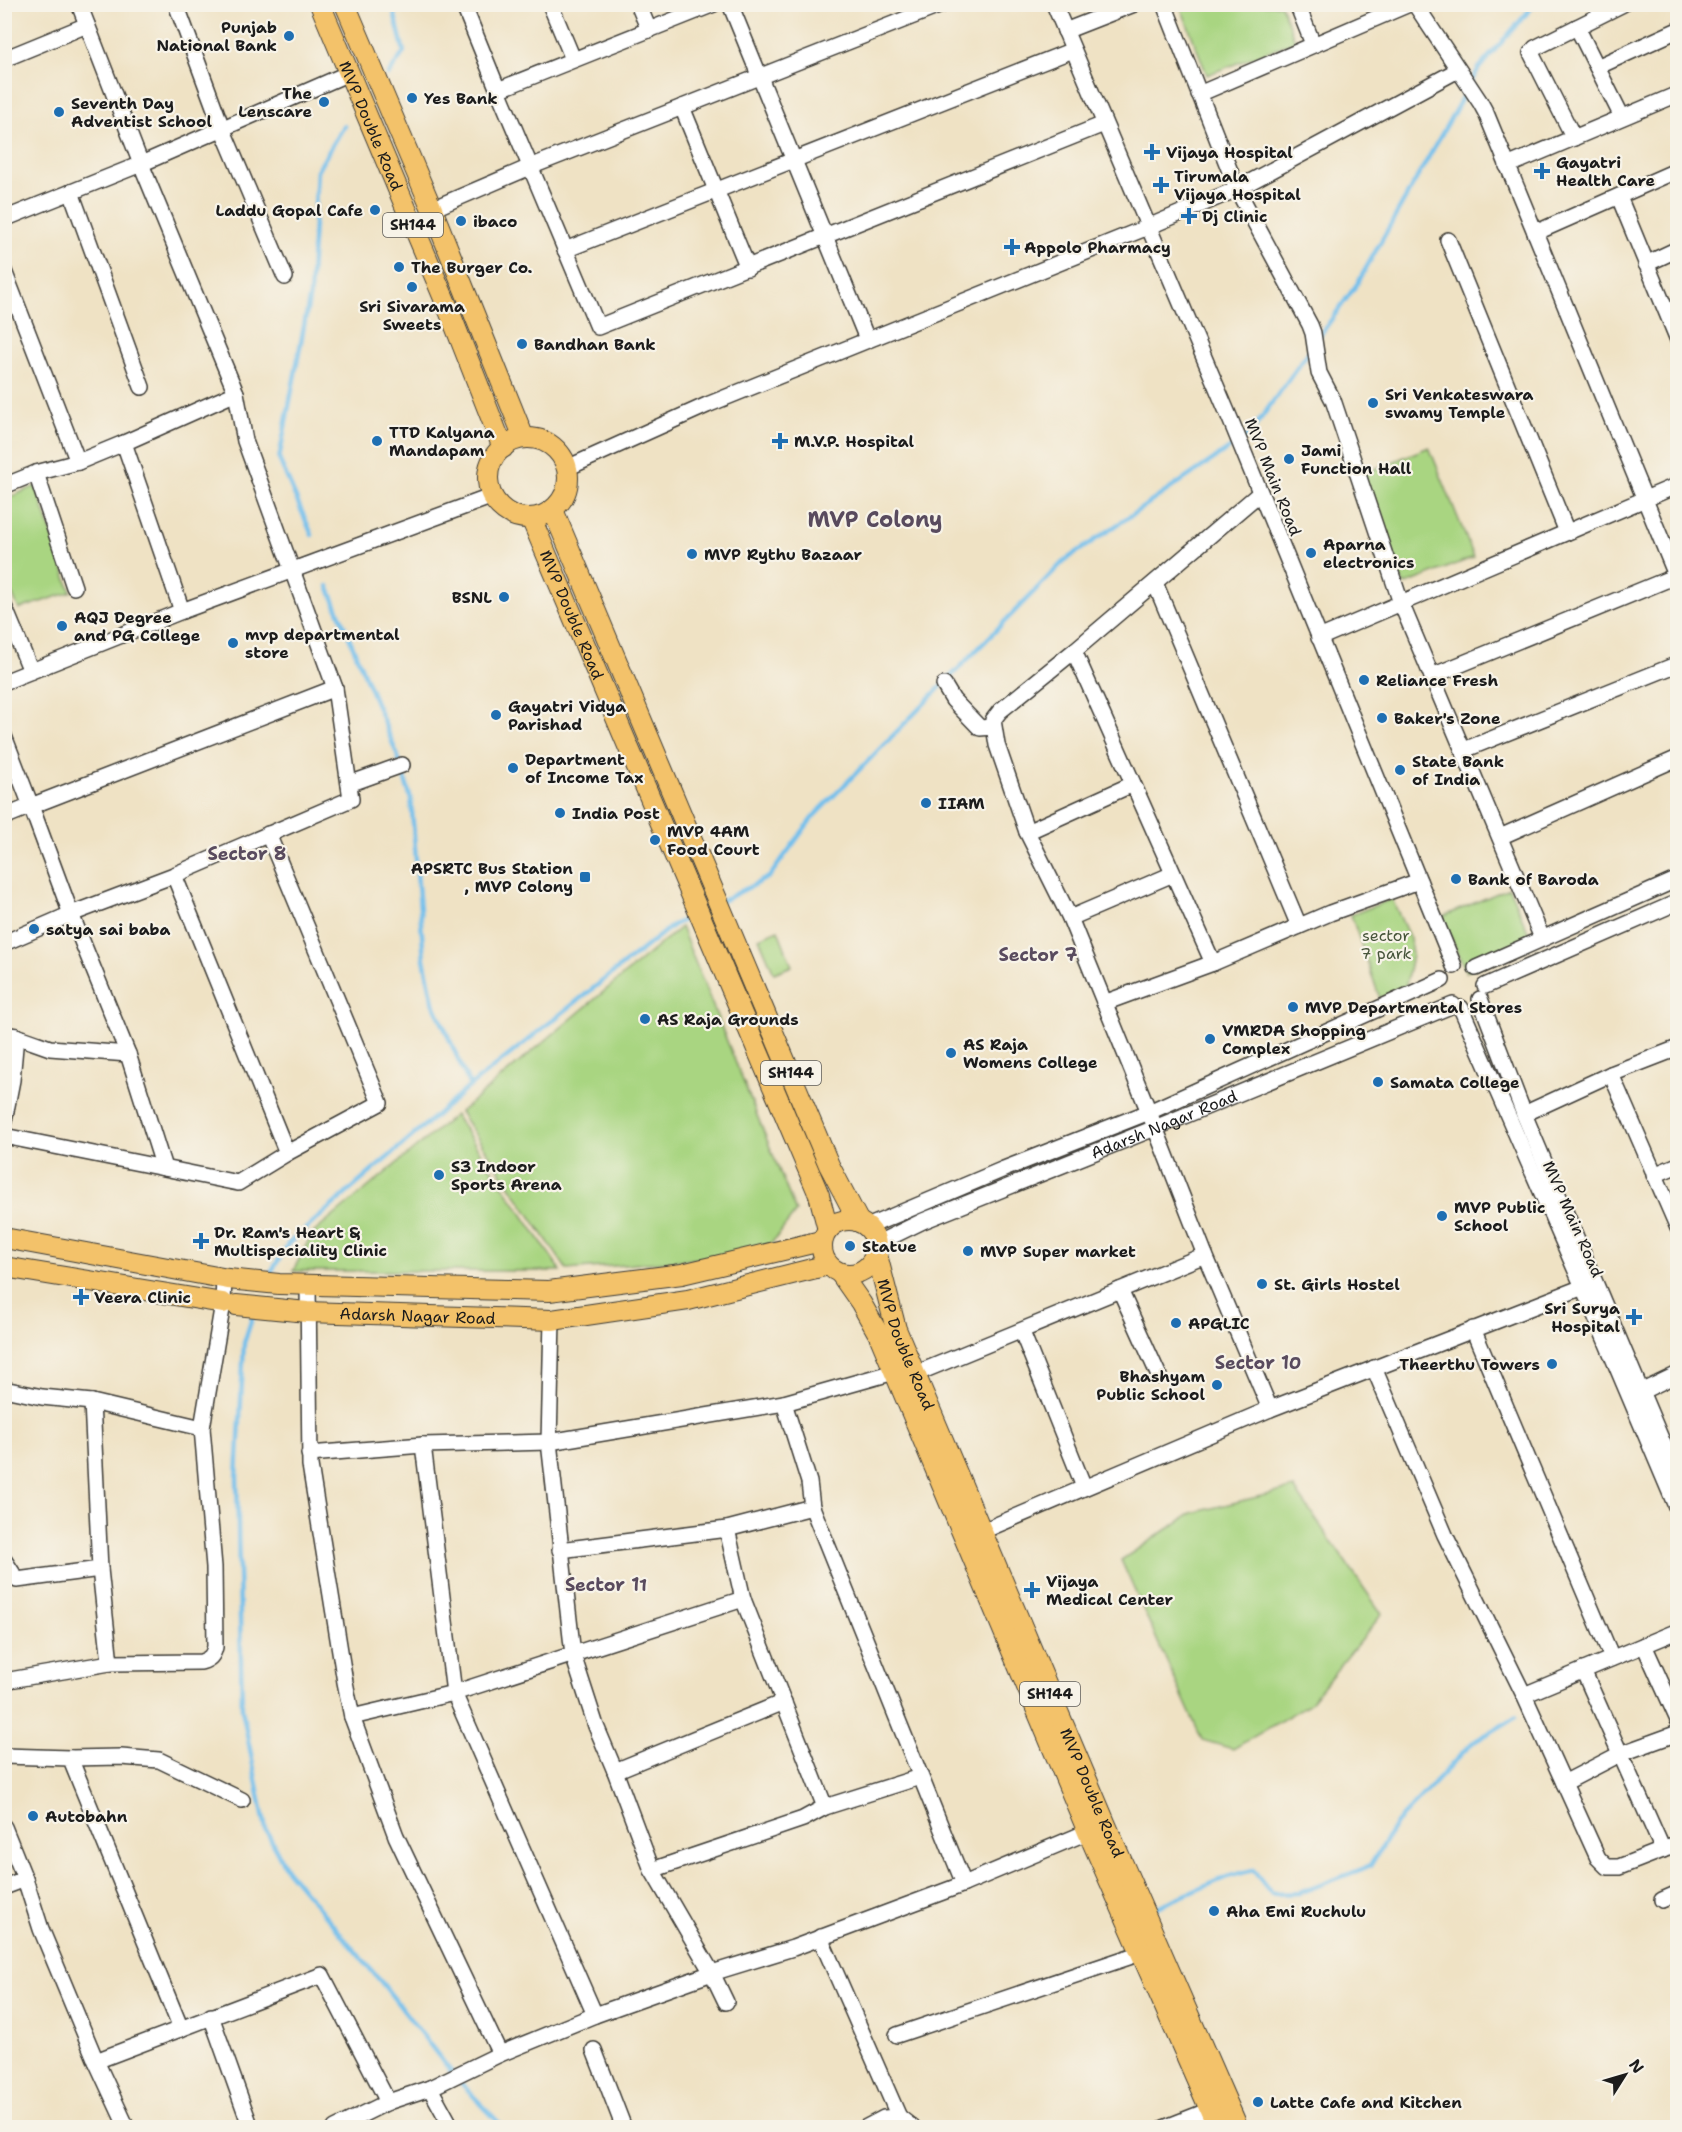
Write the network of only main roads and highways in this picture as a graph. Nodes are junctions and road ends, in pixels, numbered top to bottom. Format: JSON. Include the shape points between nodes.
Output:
{"nodes":[{"id":1,"x":320,"y":4,"type":"edge"},
{"id":2,"x":345,"y":4,"type":"edge"},
{"id":3,"x":371,"y":64,"type":"junction"},
{"id":4,"x":349,"y":73,"type":"junction"},
{"id":5,"x":432,"y":209,"type":"junction"},
{"id":6,"x":410,"y":217,"type":"junction"},
{"id":7,"x":524,"y":438,"type":"junction"},
{"id":8,"x":502,"y":448,"type":"junction"},
{"id":9,"x":553,"y":510,"type":"junction"},
{"id":10,"x":531,"y":518,"type":"junction"},
{"id":11,"x":585,"y":588,"type":"junction"},
{"id":12,"x":564,"y":597,"type":"junction"},
{"id":13,"x":694,"y":841,"type":"junction"},
{"id":14,"x":674,"y":851,"type":"junction"},
{"id":15,"x":763,"y":1007,"type":"junction"},
{"id":16,"x":744,"y":1015,"type":"junction"},
{"id":17,"x":825,"y":1235,"type":"junction"},
{"id":18,"x":4,"y":1238,"type":"edge"},
{"id":19,"x":870,"y":1242,"type":"junction"},
{"id":20,"x":4,"y":1267,"type":"edge"},
{"id":21,"x":834,"y":1269,"type":"junction"},
{"id":22,"x":972,"y":1536,"type":"junction"},
{"id":23,"x":1097,"y":1829,"type":"junction"},
{"id":24,"x":1214,"y":2119,"type":"edge"},
{"id":25,"x":1238,"y":2127,"type":"edge"}],
"edges":[{"from":1,"to":4,"type":"main road","name":"MVP Double Road","number":"SH144"},
{"from":2,"to":3,"type":"main road","name":"MVP Double Road","number":"SH144"},
{"from":3,"to":4,"type":"main road"},
{"from":3,"to":5,"type":"main road","name":"MVP Double Road","number":"SH144"},
{"from":4,"to":6,"type":"main road","name":"MVP Double Road","number":"SH144"},
{"from":5,"to":6,"type":"main road","number":"SH144"},
{"from":5,"to":7,"type":"main road","name":"MVP Double Road","number":"SH144"},
{"from":6,"to":8,"type":"main road","name":"MVP Double Road","number":"SH144"},
{"from":7,"to":8,"type":"main road"},
{"from":7,"to":9,"type":"main road","via":[[551,445],[567,468],[566,491]]},
{"from":8,"to":10,"type":"main road","via":[[489,470],[493,496],[509,513]]},
{"from":9,"to":10,"type":"main road"},
{"from":9,"to":11,"type":"main road","name":"MVP Double Road","number":"SH144"},
{"from":10,"to":12,"type":"main road","name":"MVP Double Road","number":"SH144"},
{"from":11,"to":12,"type":"main road"},
{"from":11,"to":13,"type":"main road","name":"MVP Double Road","number":"SH144"},
{"from":12,"to":14,"type":"main road","name":"MVP Double Road","number":"SH144"},
{"from":13,"to":14,"type":"main road"},
{"from":13,"to":15,"type":"main road","name":"MVP Double Road","number":"SH144"},
{"from":14,"to":16,"type":"main road","name":"MVP Double Road","number":"SH144"},
{"from":15,"to":16,"type":"main road"},
{"from":15,"to":19,"type":"main road","name":"MVP Double Road","number":"SH144","via":[[831,1170]]},
{"from":16,"to":17,"type":"main road","number":"SH144","via":[[819,1195]]},
{"from":17,"to":18,"type":"main road","name":"Adarsh Nagar Road","via":[[682,1274],[549,1292],[279,1284]]},
{"from":17,"to":19,"type":"main road","via":[[836,1223],[848,1220]]},
{"from":17,"to":21,"type":"main road","number":"SH144","via":[[823,1252]]},
{"from":19,"to":21,"type":"main road","via":[[863,1271],[852,1275]]},
{"from":19,"to":22,"type":"main road","name":"MVP Double Road","number":"SH144","via":[[896,1329]]},
{"from":20,"to":21,"type":"main road","name":"Adarsh Nagar Road","via":[[230,1304],[307,1312],[552,1320],[688,1300]]},
{"from":21,"to":22,"type":"main road","name":"MVP Double Road","number":"SH144","via":[[861,1303],[879,1335]]},
{"from":22,"to":23,"type":"main road","name":"MVP Double Road","number":"SH144"},
{"from":23,"to":24,"type":"main road","name":"MVP Double Road","number":"SH144","via":[[1141,1953]]},
{"from":23,"to":25,"type":"main road","name":"MVP Double Road","number":"SH144"}]}
